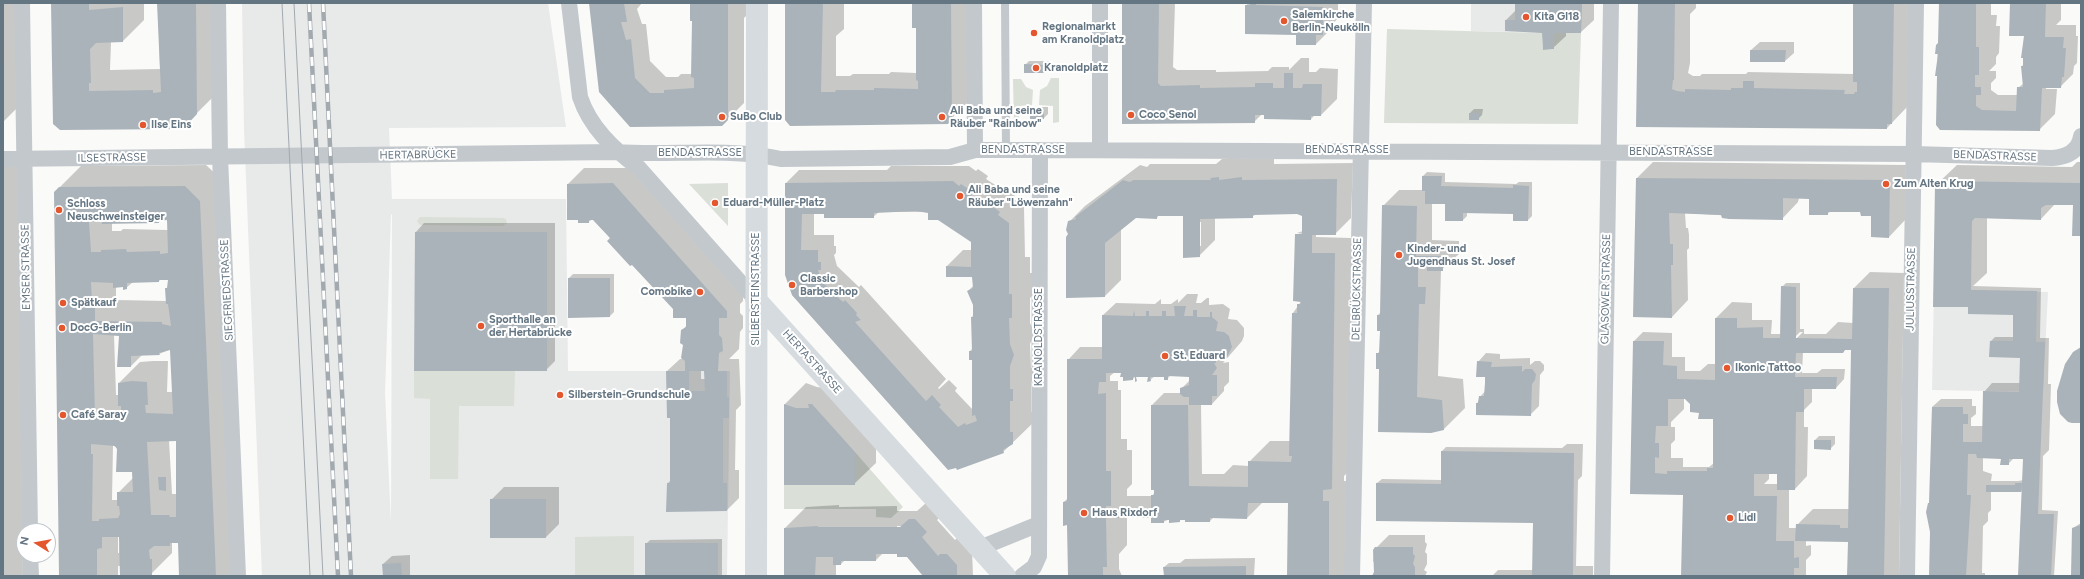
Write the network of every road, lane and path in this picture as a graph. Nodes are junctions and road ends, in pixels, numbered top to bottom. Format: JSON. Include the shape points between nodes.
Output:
{"nodes":[{"id":1,"x":22,"y":3,"type":"edge"},
{"id":2,"x":218,"y":3,"type":"edge"},
{"id":3,"x":569,"y":3,"type":"edge"},
{"id":4,"x":757,"y":3,"type":"edge"},
{"id":5,"x":974,"y":3,"type":"edge"},
{"id":6,"x":1005,"y":3,"type":"edge"},
{"id":7,"x":1100,"y":3,"type":"edge"},
{"id":8,"x":1364,"y":3,"type":"edge"},
{"id":9,"x":1610,"y":3,"type":"edge"},
{"id":10,"x":1916,"y":3,"type":"edge"},
{"id":11,"x":2079,"y":142,"type":"edge"},
{"id":12,"x":975,"y":150,"type":"junction"},
{"id":13,"x":1006,"y":150,"type":"junction"},
{"id":14,"x":1040,"y":150,"type":"junction"},
{"id":15,"x":1100,"y":150,"type":"junction"},
{"id":16,"x":1360,"y":150,"type":"junction"},
{"id":17,"x":616,"y":152,"type":"junction"},
{"id":18,"x":1608,"y":152,"type":"junction"},
{"id":19,"x":757,"y":153,"type":"junction"},
{"id":20,"x":1913,"y":154,"type":"junction"},
{"id":21,"x":220,"y":157,"type":"junction"},
{"id":22,"x":3,"y":159,"type":"edge"},
{"id":23,"x":25,"y":159,"type":"junction"},
{"id":24,"x":756,"y":300,"type":"junction"},
{"id":25,"x":30,"y":523,"type":"edge"},
{"id":26,"x":1039,"y":524,"type":"junction"},
{"id":27,"x":980,"y":548,"type":"junction"},
{"id":28,"x":30,"y":563,"type":"edge"},
{"id":29,"x":31,"y":576,"type":"edge"},
{"id":30,"x":238,"y":576,"type":"edge"},
{"id":31,"x":756,"y":576,"type":"edge"},
{"id":32,"x":1005,"y":576,"type":"edge"},
{"id":33,"x":1022,"y":576,"type":"edge"},
{"id":34,"x":1352,"y":576,"type":"edge"},
{"id":35,"x":1602,"y":576,"type":"edge"},
{"id":36,"x":1907,"y":576,"type":"edge"}],
"edges":[{"from":1,"to":23,"type":"street","name":"EMSER STRASSE"},
{"from":2,"to":21,"type":"street","name":"SIEGFRIEDSTRASSE"},
{"from":3,"to":17,"type":"street","name":"HERTASTRASSE","via":[[580,97],[593,124]]},
{"from":4,"to":19,"type":"street","name":"SILBERSTEINSTRASSE"},
{"from":5,"to":12,"type":"street"},
{"from":6,"to":13,"type":"lane"},
{"from":7,"to":15,"type":"street"},
{"from":8,"to":16,"type":"street","name":"DELBRÜCKSTRASSE"},
{"from":9,"to":18,"type":"street","name":"GLASOWER STRASSE"},
{"from":10,"to":20,"type":"street","name":"JULIUSSTRASSE"},
{"from":11,"to":20,"type":"street","name":"BENDASTRASSE","via":[[2065,157],[2052,158]]},
{"from":12,"to":13,"type":"street","name":"BENDASTRASSE"},
{"from":12,"to":19,"type":"street","name":"BENDASTRASSE","via":[[950,157],[781,158]]},
{"from":13,"to":14,"type":"street","name":"BENDASTRASSE"},
{"from":14,"to":15,"type":"street","name":"BENDASTRASSE"},
{"from":14,"to":26,"type":"street","name":"KRANOLDSTRASSE"},
{"from":15,"to":16,"type":"street","name":"BENDASTRASSE"},
{"from":16,"to":18,"type":"street","name":"BENDASTRASSE"},
{"from":16,"to":34,"type":"street","name":"DELBRÜCKSTRASSE"},
{"from":17,"to":19,"type":"street","name":"BENDASTRASSE"},
{"from":17,"to":21,"type":"street","name":"HERTABRÜCKE"},
{"from":17,"to":24,"type":"street","name":"HERTASTRASSE","via":[[639,168]]},
{"from":18,"to":20,"type":"street","name":"BENDASTRASSE"},
{"from":18,"to":35,"type":"street","name":"GLASOWER STRASSE"},
{"from":19,"to":24,"type":"street","name":"SILBERSTEINSTRASSE"},
{"from":20,"to":36,"type":"street","name":"JULIUSSTRASSE"},
{"from":21,"to":23,"type":"street","name":"ILSESTRASSE"},
{"from":21,"to":30,"type":"street","name":"SIEGFRIEDSTRASSE"},
{"from":22,"to":23,"type":"street","name":"ILSESTRASSE"},
{"from":23,"to":25,"type":"street","name":"EMSER STRASSE"},
{"from":24,"to":27,"type":"street","name":"HERTASTRASSE"},
{"from":24,"to":31,"type":"street","name":"SILBERSTEINSTRASSE"},
{"from":26,"to":27,"type":"street"},
{"from":26,"to":33,"type":"street","name":"KRANOLDSTRASSE","via":[[1037,563]]},
{"from":27,"to":32,"type":"street","name":"HERTASTRASSE"},
{"from":28,"to":29,"type":"street"}]}
